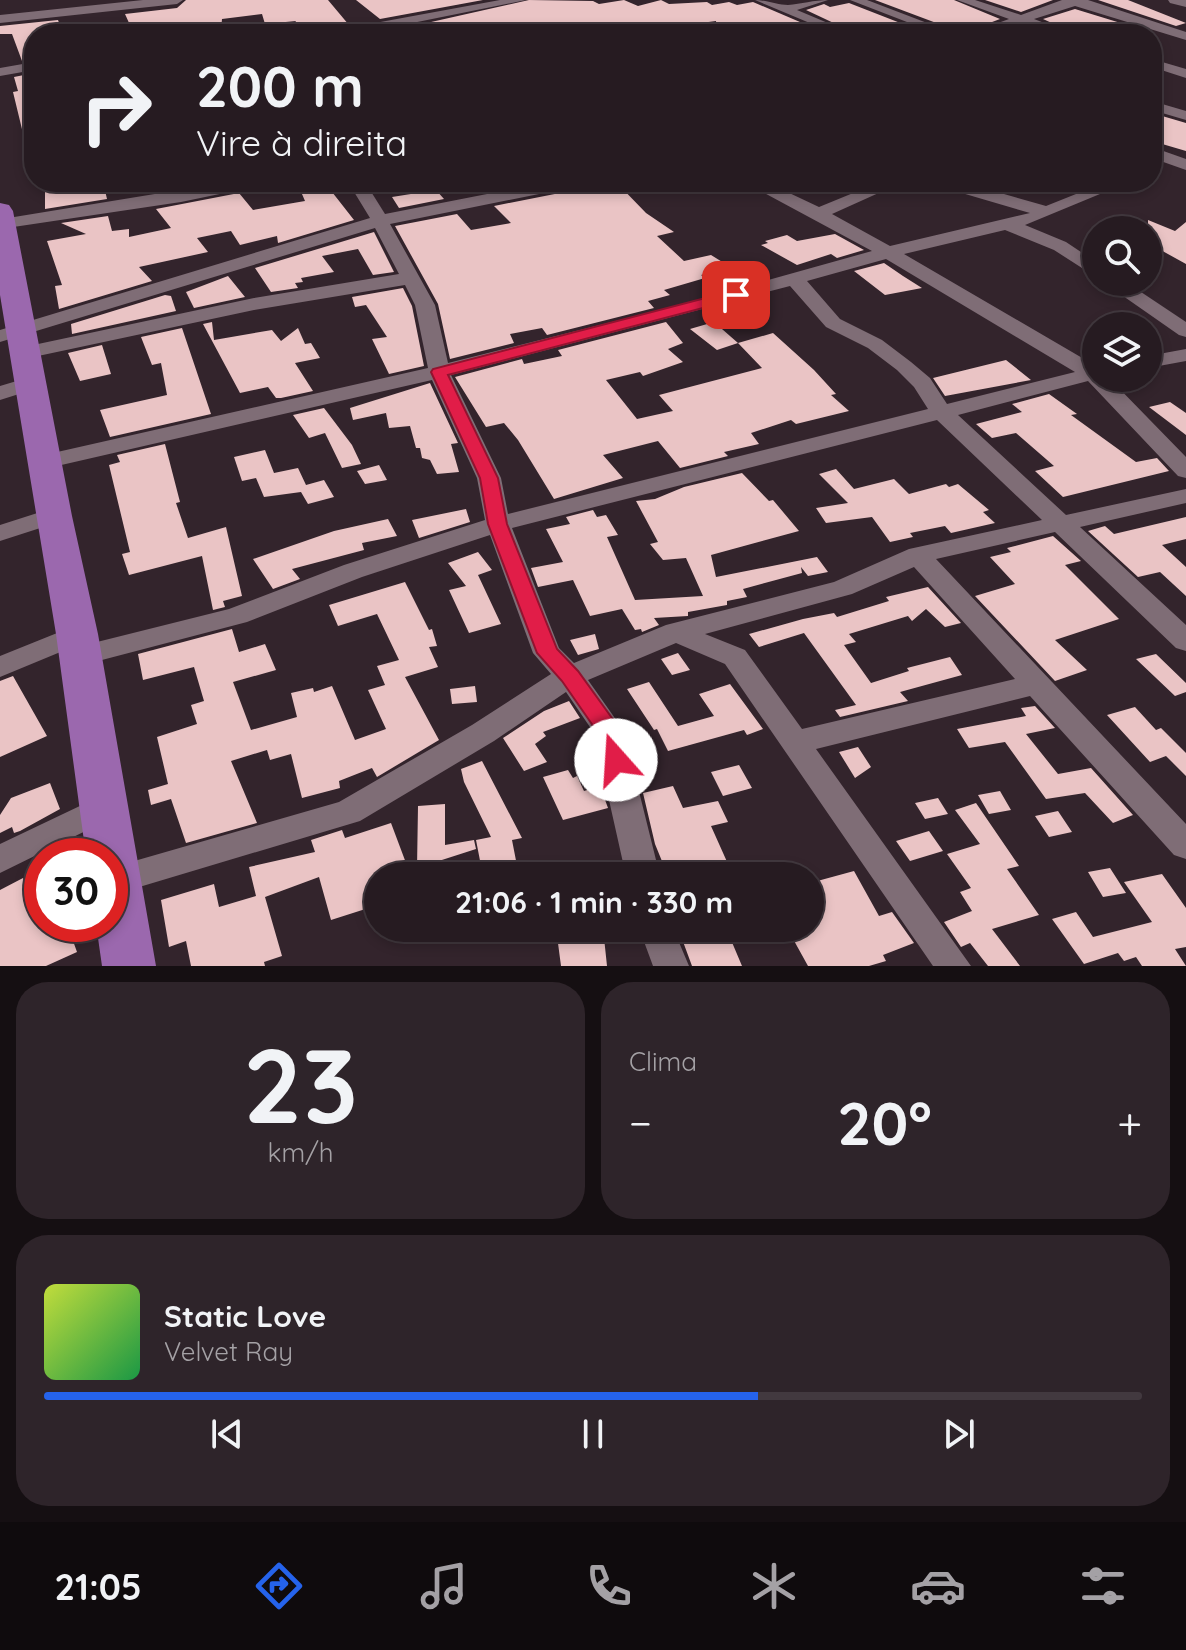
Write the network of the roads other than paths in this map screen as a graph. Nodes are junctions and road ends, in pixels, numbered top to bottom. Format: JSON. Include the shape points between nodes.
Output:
{"nodes":[{"id":1,"x":177,"y":0,"type":"edge"},
{"id":2,"x":520,"y":0,"type":"edge"},
{"id":3,"x":761,"y":0,"type":"edge"},
{"id":4,"x":822,"y":0,"type":"edge"},
{"id":5,"x":856,"y":0,"type":"edge"},
{"id":6,"x":963,"y":0,"type":"edge"},
{"id":7,"x":1174,"y":0,"type":"edge"},
{"id":8,"x":1075,"y":1,"type":"edge"},
{"id":9,"x":1186,"y":3,"type":"edge"},
{"id":10,"x":786,"y":9,"type":"junction"},
{"id":11,"x":1019,"y":17,"type":"junction"},
{"id":12,"x":0,"y":19,"type":"edge"},
{"id":13,"x":391,"y":24,"type":"edge"},
{"id":14,"x":823,"y":24,"type":"edge"},
{"id":15,"x":922,"y":24,"type":"edge"},
{"id":16,"x":1000,"y":24,"type":"edge"},
{"id":17,"x":1039,"y":24,"type":"edge"},
{"id":18,"x":1148,"y":24,"type":"edge"},
{"id":19,"x":1162,"y":28,"type":"edge"},
{"id":20,"x":1186,"y":36,"type":"edge"},
{"id":21,"x":1186,"y":62,"type":"edge"},
{"id":22,"x":1162,"y":66,"type":"edge"},
{"id":23,"x":24,"y":68,"type":"edge"},
{"id":24,"x":1162,"y":68,"type":"edge"},
{"id":25,"x":0,"y":72,"type":"edge"},
{"id":26,"x":1186,"y":74,"type":"edge"},
{"id":27,"x":1162,"y":108,"type":"edge"},
{"id":28,"x":1186,"y":116,"type":"edge"},
{"id":29,"x":205,"y":192,"type":"edge"},
{"id":30,"x":362,"y":192,"type":"edge"},
{"id":31,"x":524,"y":192,"type":"edge"},
{"id":32,"x":773,"y":192,"type":"edge"},
{"id":33,"x":870,"y":192,"type":"edge"},
{"id":34,"x":978,"y":192,"type":"edge"},
{"id":35,"x":1096,"y":192,"type":"edge"},
{"id":36,"x":1046,"y":212,"type":"junction"},
{"id":37,"x":818,"y":213,"type":"junction"},
{"id":38,"x":1,"y":218,"type":"edge"},
{"id":39,"x":379,"y":221,"type":"junction"},
{"id":40,"x":1007,"y":224,"type":"junction"},
{"id":41,"x":885,"y":253,"type":"junction"},
{"id":42,"x":1082,"y":261,"type":"edge"},
{"id":43,"x":5,"y":271,"type":"edge"},
{"id":44,"x":410,"y":278,"type":"junction"},
{"id":45,"x":794,"y":278,"type":"junction"},
{"id":46,"x":1134,"y":296,"type":"edge"},
{"id":47,"x":1186,"y":331,"type":"edge"},
{"id":48,"x":1186,"y":355,"type":"edge"},
{"id":49,"x":15,"y":359,"type":"edge"},
{"id":50,"x":1162,"y":359,"type":"edge"},
{"id":51,"x":1082,"y":366,"type":"edge"},
{"id":52,"x":439,"y":372,"type":"junction"},
{"id":53,"x":1082,"y":376,"type":"edge"},
{"id":54,"x":1112,"y":392,"type":"edge"},
{"id":55,"x":940,"y":410,"type":"junction"},
{"id":56,"x":44,"y":462,"type":"junction"},
{"id":57,"x":1186,"y":471,"type":"edge"},
{"id":58,"x":1186,"y":496,"type":"edge"},
{"id":59,"x":53,"y":516,"type":"junction"},
{"id":60,"x":498,"y":524,"type":"junction"},
{"id":61,"x":1060,"y":524,"type":"junction"},
{"id":62,"x":0,"y":533,"type":"edge"},
{"id":63,"x":918,"y":555,"type":"junction"},
{"id":64,"x":676,"y":632,"type":"junction"},
{"id":65,"x":1186,"y":641,"type":"edge"},
{"id":66,"x":78,"y":645,"type":"junction"},
{"id":67,"x":0,"y":667,"type":"edge"},
{"id":68,"x":570,"y":676,"type":"junction"},
{"id":69,"x":1036,"y":684,"type":"junction"},
{"id":70,"x":797,"y":742,"type":"junction"},
{"id":71,"x":105,"y":807,"type":"junction"},
{"id":72,"x":110,"y":838,"type":"edge"},
{"id":73,"x":1186,"y":846,"type":"edge"},
{"id":74,"x":0,"y":859,"type":"edge"},
{"id":75,"x":640,"y":862,"type":"edge"},
{"id":76,"x":128,"y":876,"type":"edge"},
{"id":77,"x":125,"y":942,"type":"edge"},
{"id":78,"x":662,"y":942,"type":"edge"},
{"id":79,"x":129,"y":966,"type":"edge"},
{"id":80,"x":671,"y":966,"type":"edge"},
{"id":81,"x":953,"y":966,"type":"edge"}],
"edges":[{"from":1,"to":12,"type":"street"},
{"from":2,"to":13,"type":"street"},
{"from":3,"to":10,"type":"street"},
{"from":4,"to":10,"type":"street"},
{"from":5,"to":15,"type":"street"},
{"from":6,"to":11,"type":"street"},
{"from":7,"to":9,"type":"street"},
{"from":8,"to":11,"type":"street"},
{"from":8,"to":18,"type":"street"},
{"from":10,"to":14,"type":"street"},
{"from":11,"to":16,"type":"street"},
{"from":11,"to":17,"type":"street"},
{"from":19,"to":20,"type":"street"},
{"from":21,"to":22,"type":"street"},
{"from":23,"to":25,"type":"street"},
{"from":24,"to":26,"type":"street"},
{"from":27,"to":28,"type":"street"},
{"from":29,"to":38,"type":"street"},
{"from":30,"to":39,"type":"street"},
{"from":31,"to":39,"type":"street"},
{"from":32,"to":37,"type":"street"},
{"from":33,"to":37,"type":"street"},
{"from":34,"to":36,"type":"street"},
{"from":35,"to":36,"type":"street"},
{"from":36,"to":40,"type":"street"},
{"from":37,"to":41,"type":"street"},
{"from":38,"to":43,"type":"main road"},
{"from":39,"to":44,"type":"street"},
{"from":39,"to":49,"type":"street"},
{"from":40,"to":41,"type":"street"},
{"from":40,"to":42,"type":"street"},
{"from":41,"to":45,"type":"street"},
{"from":41,"to":51,"type":"street"},
{"from":43,"to":49,"type":"main road"},
{"from":44,"to":49,"type":"street","via":[[254,304]]},
{"from":44,"to":52,"type":"street","via":[[425,305]]},
{"from":45,"to":52,"type":"street"},
{"from":45,"to":55,"type":"street","via":[[833,323],[904,366]]},
{"from":46,"to":47,"type":"street"},
{"from":48,"to":50,"type":"street"},
{"from":49,"to":56,"type":"main road"},
{"from":52,"to":56,"type":"street"},
{"from":52,"to":60,"type":"street","via":[[489,478]]},
{"from":53,"to":55,"type":"street"},
{"from":54,"to":57,"type":"street"},
{"from":55,"to":60,"type":"street"},
{"from":55,"to":61,"type":"street"},
{"from":56,"to":59,"type":"main road"},
{"from":58,"to":61,"type":"street"},
{"from":59,"to":62,"type":"street"},
{"from":59,"to":66,"type":"main road"},
{"from":60,"to":66,"type":"street","via":[[237,616]]},
{"from":60,"to":68,"type":"street","via":[[547,653]]},
{"from":61,"to":63,"type":"street"},
{"from":61,"to":65,"type":"street"},
{"from":63,"to":64,"type":"street","via":[[843,588]]},
{"from":63,"to":69,"type":"street"},
{"from":64,"to":68,"type":"street"},
{"from":64,"to":70,"type":"street","via":[[735,657]]},
{"from":66,"to":67,"type":"street"},
{"from":66,"to":71,"type":"main road"},
{"from":68,"to":75,"type":"street","via":[[609,731]]},
{"from":68,"to":76,"type":"street","via":[[349,812]]},
{"from":69,"to":70,"type":"street"},
{"from":69,"to":73,"type":"street"},
{"from":70,"to":81,"type":"street"},
{"from":71,"to":72,"type":"main road"},
{"from":71,"to":74,"type":"street"},
{"from":77,"to":79,"type":"main road"},
{"from":78,"to":80,"type":"street"}]}
